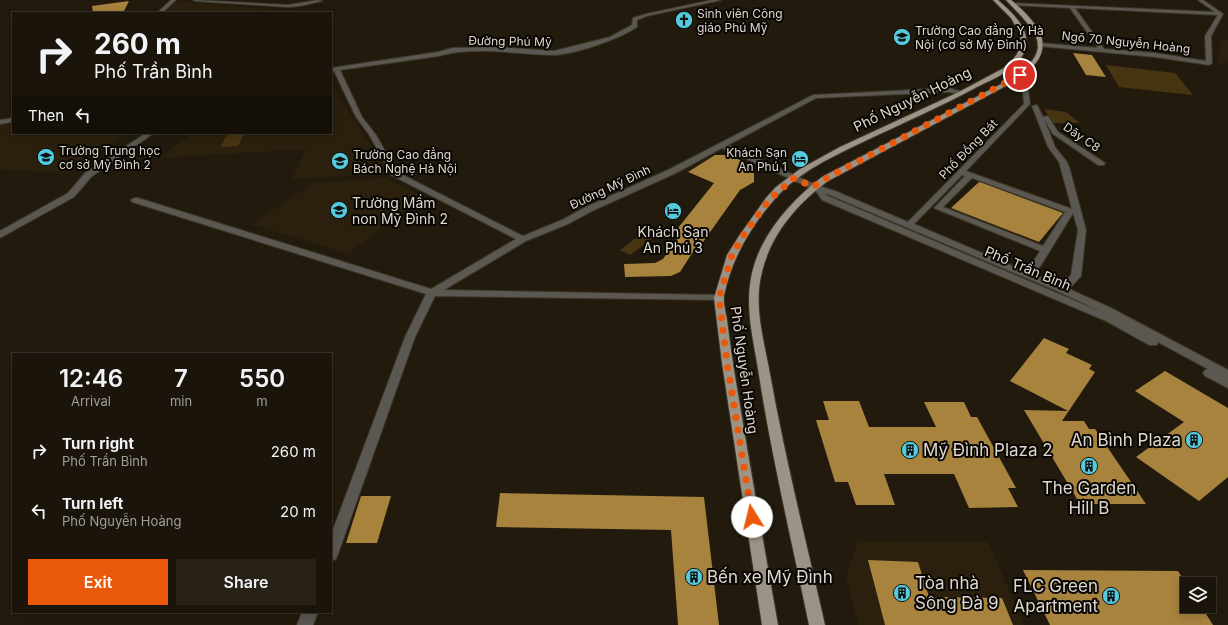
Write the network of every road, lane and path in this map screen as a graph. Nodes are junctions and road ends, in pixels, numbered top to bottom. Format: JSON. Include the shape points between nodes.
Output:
{"nodes":[{"id":1,"x":174,"y":0,"type":"edge"},
{"id":2,"x":195,"y":0,"type":"edge"},
{"id":3,"x":272,"y":0,"type":"edge"},
{"id":4,"x":719,"y":0,"type":"edge"},
{"id":5,"x":995,"y":0,"type":"edge"},
{"id":6,"x":1200,"y":0,"type":"edge"},
{"id":7,"x":320,"y":1,"type":"dead end"},
{"id":8,"x":1011,"y":2,"type":"edge"},
{"id":9,"x":310,"y":3,"type":"junction"},
{"id":10,"x":1071,"y":6,"type":"junction"},
{"id":11,"x":160,"y":12,"type":"edge"},
{"id":12,"x":1221,"y":14,"type":"junction"},
{"id":13,"x":1228,"y":14,"type":"edge"},
{"id":14,"x":1040,"y":44,"type":"junction"},
{"id":15,"x":1102,"y":50,"type":"junction"},
{"id":16,"x":334,"y":70,"type":"edge"},
{"id":17,"x":1025,"y":82,"type":"dead end"},
{"id":18,"x":961,"y":93,"type":"junction"},
{"id":19,"x":12,"y":120,"type":"edge"},
{"id":20,"x":0,"y":122,"type":"edge"},
{"id":21,"x":150,"y":134,"type":"edge"},
{"id":22,"x":722,"y":146,"type":"junction"},
{"id":23,"x":1101,"y":163,"type":"dead end"},
{"id":24,"x":961,"y":172,"type":"junction"},
{"id":25,"x":971,"y":175,"type":"junction"},
{"id":26,"x":794,"y":178,"type":"junction"},
{"id":27,"x":813,"y":187,"type":"junction"},
{"id":28,"x":135,"y":200,"type":"dead end"},
{"id":29,"x":909,"y":225,"type":"junction"},
{"id":30,"x":0,"y":235,"type":"edge"},
{"id":31,"x":523,"y":239,"type":"junction"},
{"id":32,"x":1045,"y":250,"type":"junction"},
{"id":33,"x":1029,"y":276,"type":"junction"},
{"id":34,"x":1064,"y":290,"type":"junction"},
{"id":35,"x":432,"y":293,"type":"junction"},
{"id":36,"x":719,"y":298,"type":"junction"},
{"id":37,"x":1228,"y":376,"type":"edge"},
{"id":38,"x":1228,"y":384,"type":"edge"},
{"id":39,"x":332,"y":551,"type":"edge"},
{"id":40,"x":310,"y":613,"type":"edge"},
{"id":41,"x":305,"y":625,"type":"edge"},
{"id":42,"x":770,"y":625,"type":"edge"},
{"id":43,"x":817,"y":625,"type":"edge"}],
"edges":[{"from":1,"to":11,"type":"street"},
{"from":2,"to":9,"type":"street","via":[[288,6]]},
{"from":3,"to":9,"type":"street"},
{"from":4,"to":16,"type":"street","name":"Đường Phú Mỹ","via":[[635,18],[635,26],[620,35],[554,53],[499,49],[452,50]]},
{"from":5,"to":18,"type":"main road","name":"Phố Nguyễn Hoàng","via":[[1018,24],[1024,41],[1023,48],[1013,63],[1004,70]]},
{"from":6,"to":12,"type":"street"},
{"from":7,"to":9,"type":"street"},
{"from":8,"to":10,"type":"street"},
{"from":8,"to":14,"type":"main road","via":[[1033,24]]},
{"from":10,"to":12,"type":"street"},
{"from":10,"to":15,"type":"street"},
{"from":12,"to":13,"type":"street"},
{"from":12,"to":15,"type":"street","name":"Ngõ 70 Nguyễn Hoàng","via":[[1208,36],[1209,63]]},
{"from":14,"to":15,"type":"street","name":"Ngõ 70 Nguyễn Hoàng"},
{"from":14,"to":27,"type":"main road","name":"Phố Nguyễn Hoàng","via":[[1040,52],[1034,64],[1013,80]]},
{"from":16,"to":31,"type":"street","via":[[359,117],[373,135],[394,173]]},
{"from":17,"to":24,"type":"street","name":"Phố Đồng Bát","via":[[1027,104]]},
{"from":18,"to":22,"type":"street","name":"Đường Mỹ Đình","via":[[948,90],[815,96]]},
{"from":18,"to":26,"type":"main road","name":"Phố Nguyễn Hoàng","via":[[843,149],[805,169]]},
{"from":19,"to":20,"type":"street"},
{"from":21,"to":30,"type":"street","via":[[88,175],[71,195]]},
{"from":22,"to":26,"type":"street","name":"Phố Trần Bình"},
{"from":22,"to":31,"type":"street","name":"Đường Mỹ Đình","via":[[565,222]]},
{"from":23,"to":34,"type":"street","name":"Dãy C8","via":[[1055,133],[1038,106],[1052,147],[1066,170],[1082,230],[1076,276]]},
{"from":24,"to":25,"type":"street"},
{"from":24,"to":29,"type":"street","name":"Phố Đồng Bát"},
{"from":25,"to":32,"type":"street","via":[[1070,211]]},
{"from":25,"to":32,"type":"street","via":[[938,208]]},
{"from":26,"to":27,"type":"street","name":"Phố Trần Bình"},
{"from":26,"to":36,"type":"main road","name":"Phố Nguyễn Hoàng","via":[[769,200],[743,236],[732,255]]},
{"from":27,"to":29,"type":"street","name":"Phố Trần Bình"},
{"from":27,"to":38,"type":"street","name":"Phố Trần Bình","via":[[825,198],[1110,319]]},
{"from":27,"to":43,"type":"main road","name":"Phố Nguyễn Hoàng","via":[[786,216],[774,234],[759,266],[754,289],[754,316],[770,410]]},
{"from":28,"to":35,"type":"street"},
{"from":29,"to":33,"type":"street","name":"Phố Trần Bình"},
{"from":31,"to":35,"type":"street","name":"Đường Mỹ Đình"},
{"from":32,"to":33,"type":"street"},
{"from":33,"to":34,"type":"street","name":"Phố Trần Bình"},
{"from":34,"to":37,"type":"street","name":"Phố Trần Bình","via":[[1116,314]]},
{"from":35,"to":36,"type":"street"},
{"from":35,"to":39,"type":"street","via":[[410,337]]},
{"from":36,"to":42,"type":"main road","name":"Phố Nguyễn Hoàng","via":[[727,363]]},
{"from":40,"to":41,"type":"street"}]}
